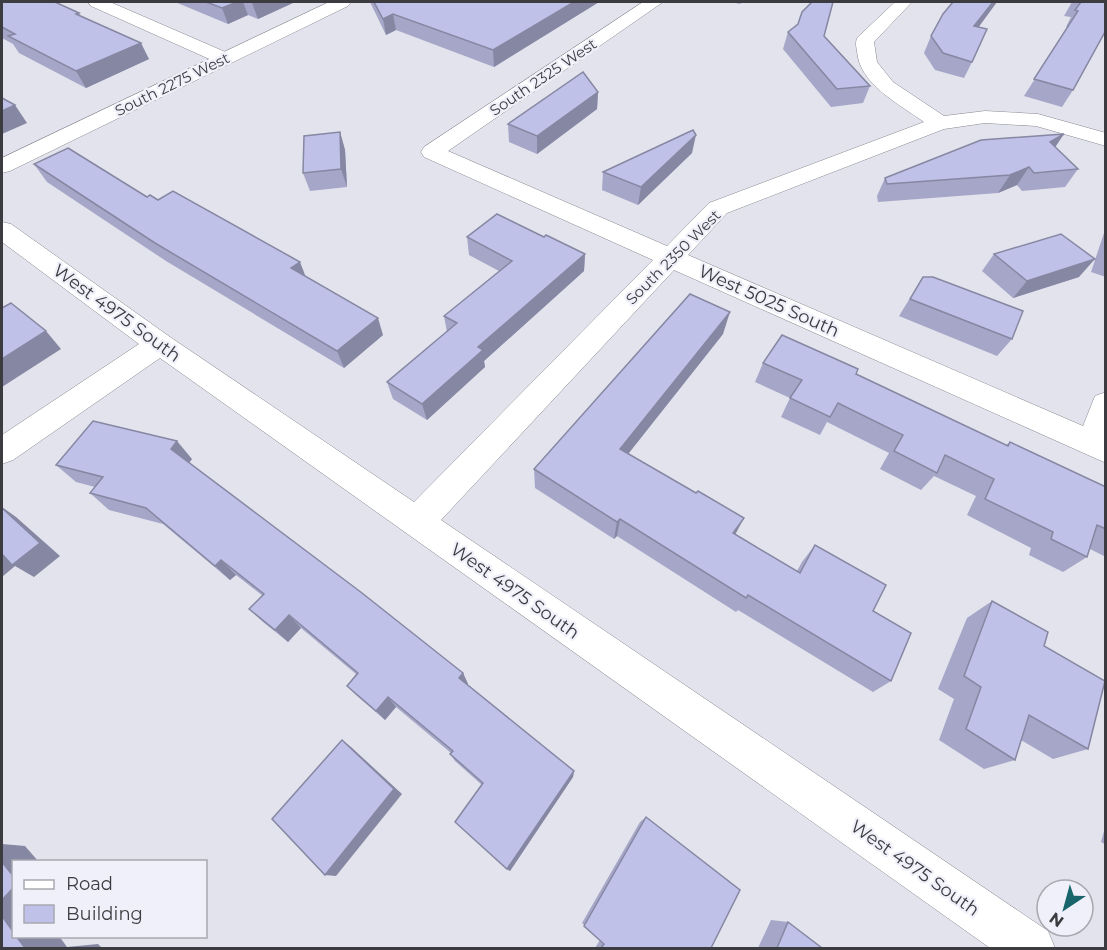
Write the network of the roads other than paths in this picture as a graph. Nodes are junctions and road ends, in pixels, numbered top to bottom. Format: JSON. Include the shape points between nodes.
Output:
{"nodes":[{"id":1,"x":97,"y":2,"type":"edge"},
{"id":2,"x":342,"y":2,"type":"edge"},
{"id":3,"x":654,"y":2,"type":"edge"},
{"id":4,"x":904,"y":2,"type":"edge"},
{"id":5,"x":223,"y":58,"type":"junction"},
{"id":6,"x":940,"y":123,"type":"junction"},
{"id":7,"x":1105,"y":138,"type":"edge"},
{"id":8,"x":432,"y":152,"type":"joint"},
{"id":9,"x":2,"y":166,"type":"edge"},
{"id":10,"x":2,"y":231,"type":"edge"},
{"id":11,"x":671,"y":258,"type":"junction"},
{"id":12,"x":160,"y":344,"type":"junction"},
{"id":13,"x":1106,"y":404,"type":"edge"},
{"id":14,"x":1099,"y":447,"type":"edge"},
{"id":15,"x":2,"y":451,"type":"edge"},
{"id":16,"x":417,"y":522,"type":"junction"},
{"id":17,"x":1031,"y":948,"type":"edge"}],
"edges":[{"from":1,"to":5,"type":"street"},
{"from":2,"to":5,"type":"street","name":"South 2275 West"},
{"from":3,"to":8,"type":"street","name":"South 2325 West"},
{"from":4,"to":6,"type":"street","via":[[865,41],[867,63],[886,86]]},
{"from":5,"to":9,"type":"street","name":"South 2275 West"},
{"from":6,"to":7,"type":"street","name":"South 2350 West","via":[[985,117],[1038,120]]},
{"from":6,"to":11,"type":"street","name":"South 2350 West","via":[[718,208]]},
{"from":8,"to":11,"type":"street","name":"West 5025 South"},
{"from":10,"to":12,"type":"street","name":"West 4975 South"},
{"from":11,"to":14,"type":"street","name":"West 5025 South"},
{"from":11,"to":16,"type":"street","name":"South 2350 West"},
{"from":12,"to":15,"type":"street"},
{"from":12,"to":16,"type":"street","name":"West 4975 South"},
{"from":13,"to":14,"type":"street"},
{"from":16,"to":17,"type":"street","name":"West 4975 South"}]}
